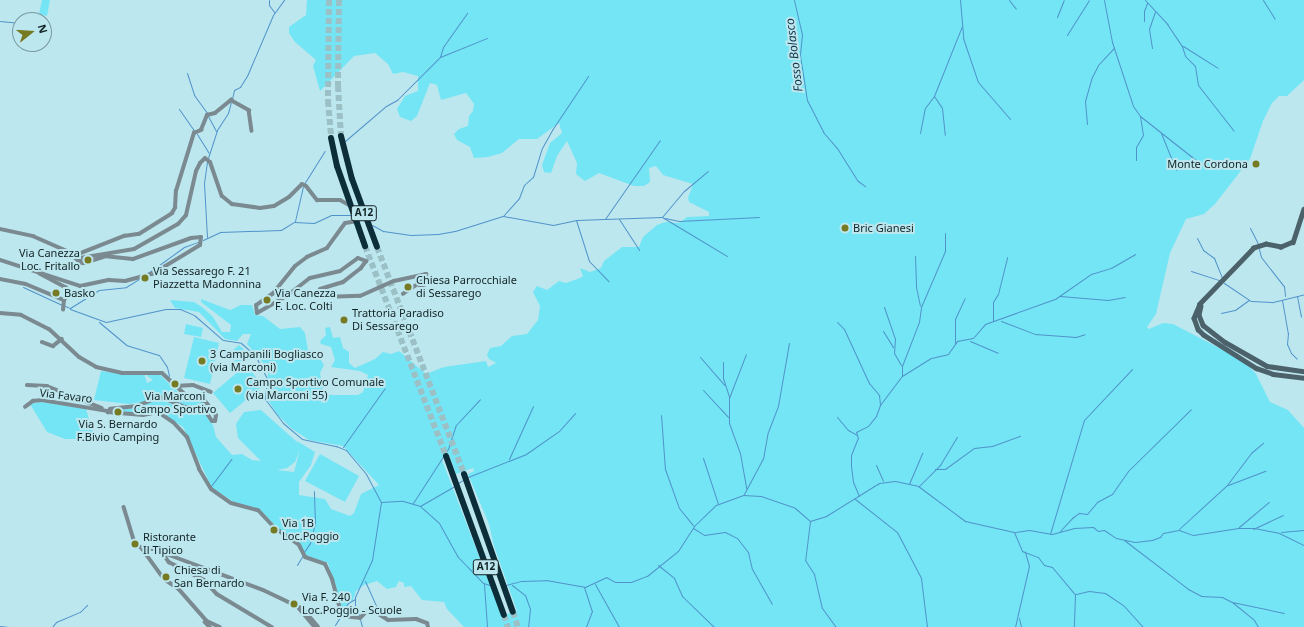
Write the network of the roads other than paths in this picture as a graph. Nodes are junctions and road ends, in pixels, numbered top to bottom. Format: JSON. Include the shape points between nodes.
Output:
{"nodes":[{"id":1,"x":252,"y":131,"type":"dead end"},
{"id":2,"x":341,"y":136,"type":"tunnel mouth"},
{"id":3,"x":331,"y":138,"type":"tunnel mouth"},
{"id":4,"x":1304,"y":209,"type":"edge"},
{"id":5,"x":0,"y":229,"type":"edge"},
{"id":6,"x":365,"y":246,"type":"tunnel mouth"},
{"id":7,"x":377,"y":247,"type":"tunnel mouth"},
{"id":8,"x":69,"y":253,"type":"junction"},
{"id":9,"x":0,"y":260,"type":"edge"},
{"id":10,"x":79,"y":260,"type":"junction"},
{"id":11,"x":38,"y":272,"type":"junction"},
{"id":12,"x":0,"y":279,"type":"edge"},
{"id":13,"x":441,"y":279,"type":"dead end"},
{"id":14,"x":394,"y":281,"type":"joint"},
{"id":15,"x":417,"y":285,"type":"junction"},
{"id":16,"x":404,"y":294,"type":"dead end"},
{"id":17,"x":1202,"y":302,"type":"junction"},
{"id":18,"x":0,"y":313,"type":"edge"},
{"id":19,"x":62,"y":339,"type":"junction"},
{"id":20,"x":42,"y":342,"type":"dead end"},
{"id":21,"x":1304,"y":371,"type":"edge"},
{"id":22,"x":1304,"y":378,"type":"edge"},
{"id":23,"x":27,"y":386,"type":"dead end"},
{"id":24,"x":175,"y":386,"type":"junction"},
{"id":25,"x":211,"y":392,"type":"dead end"},
{"id":26,"x":25,"y":407,"type":"dead end"},
{"id":27,"x":108,"y":410,"type":"junction"},
{"id":28,"x":446,"y":456,"type":"tunnel mouth"},
{"id":29,"x":464,"y":474,"type":"tunnel mouth"},
{"id":30,"x":124,"y":508,"type":"dead end"},
{"id":31,"x":141,"y":547,"type":"junction"},
{"id":32,"x":164,"y":555,"type":"junction"},
{"id":33,"x":513,"y":612,"type":"tunnel mouth"},
{"id":34,"x":504,"y":615,"type":"tunnel mouth"},
{"id":35,"x":206,"y":622,"type":"junction"},
{"id":36,"x":210,"y":627,"type":"edge"},
{"id":37,"x":220,"y":627,"type":"edge"},
{"id":38,"x":272,"y":627,"type":"edge"},
{"id":39,"x":316,"y":627,"type":"edge"},
{"id":40,"x":428,"y":627,"type":"edge"}],
"edges":[{"from":1,"to":8,"type":"street","via":[[249,110],[231,100],[215,113],[207,115],[201,130],[194,133],[172,213],[139,234],[124,236],[76,255]]},
{"from":2,"to":7,"type":"highway","number":"A12","via":[[352,180]]},
{"from":3,"to":6,"type":"highway","number":"A12","via":[[342,180]]},
{"from":4,"to":17,"type":"main road","via":[[1292,242],[1281,247],[1266,244],[1254,248]]},
{"from":5,"to":8,"type":"street","via":[[33,236]]},
{"from":8,"to":10,"type":"street"},
{"from":9,"to":11,"type":"street"},
{"from":10,"to":11,"type":"street","via":[[84,263],[106,256],[133,259],[191,238],[199,237],[202,240],[195,249],[144,276],[125,281],[108,280],[80,286]]},
{"from":10,"to":14,"type":"street","via":[[82,257],[134,249],[178,224],[188,208],[200,163],[207,159],[222,196],[232,204],[260,208],[274,206],[289,197],[302,184],[317,200],[340,200],[350,205],[360,218],[345,223],[327,248],[301,260],[272,294],[256,305],[255,311],[261,313],[310,278],[340,271],[358,258],[366,261],[361,268],[343,282],[320,289],[317,294],[322,297],[360,296]]},
{"from":11,"to":12,"type":"street","via":[[66,288],[67,296],[63,305],[26,284]]},
{"from":13,"to":15,"type":"street"},
{"from":14,"to":15,"type":"street","via":[[426,273],[426,278]]},
{"from":15,"to":16,"type":"street"},
{"from":17,"to":21,"type":"main road","via":[[1199,318],[1210,331],[1262,364]]},
{"from":17,"to":22,"type":"main road","via":[[1196,310],[1194,320],[1204,336],[1265,372]]},
{"from":18,"to":19,"type":"street","via":[[13,313],[30,318]]},
{"from":19,"to":20,"type":"street","via":[[53,346]]},
{"from":19,"to":24,"type":"street","via":[[76,354],[96,367],[122,373],[157,371],[167,376]]},
{"from":23,"to":27,"type":"street","via":[[47,386]]},
{"from":24,"to":25,"type":"street","via":[[193,385]]},
{"from":24,"to":27,"type":"street","via":[[189,398],[209,404],[217,419],[212,421],[202,409],[185,407],[160,397],[137,406]]},
{"from":26,"to":27,"type":"street","name":"Via Favaro","via":[[33,401],[42,400]]},
{"from":27,"to":40,"type":"street","via":[[113,414],[158,412],[168,417],[187,437],[199,469],[211,489],[231,503],[258,510],[275,528],[299,545],[303,554],[325,564],[332,579],[341,615],[360,618],[372,610],[386,620],[416,619],[427,623]]},
{"from":28,"to":34,"type":"highway","number":"A12"},
{"from":29,"to":33,"type":"highway","number":"A12"},
{"from":30,"to":31,"type":"street","via":[[132,538]]},
{"from":31,"to":32,"type":"street","via":[[153,548]]},
{"from":31,"to":35,"type":"street","via":[[164,579],[178,588]]},
{"from":32,"to":38,"type":"street","via":[[169,562],[204,580],[217,594]]},
{"from":32,"to":39,"type":"street","via":[[263,590],[307,613]]},
{"from":35,"to":36,"type":"street"},
{"from":35,"to":37,"type":"street"}]}
